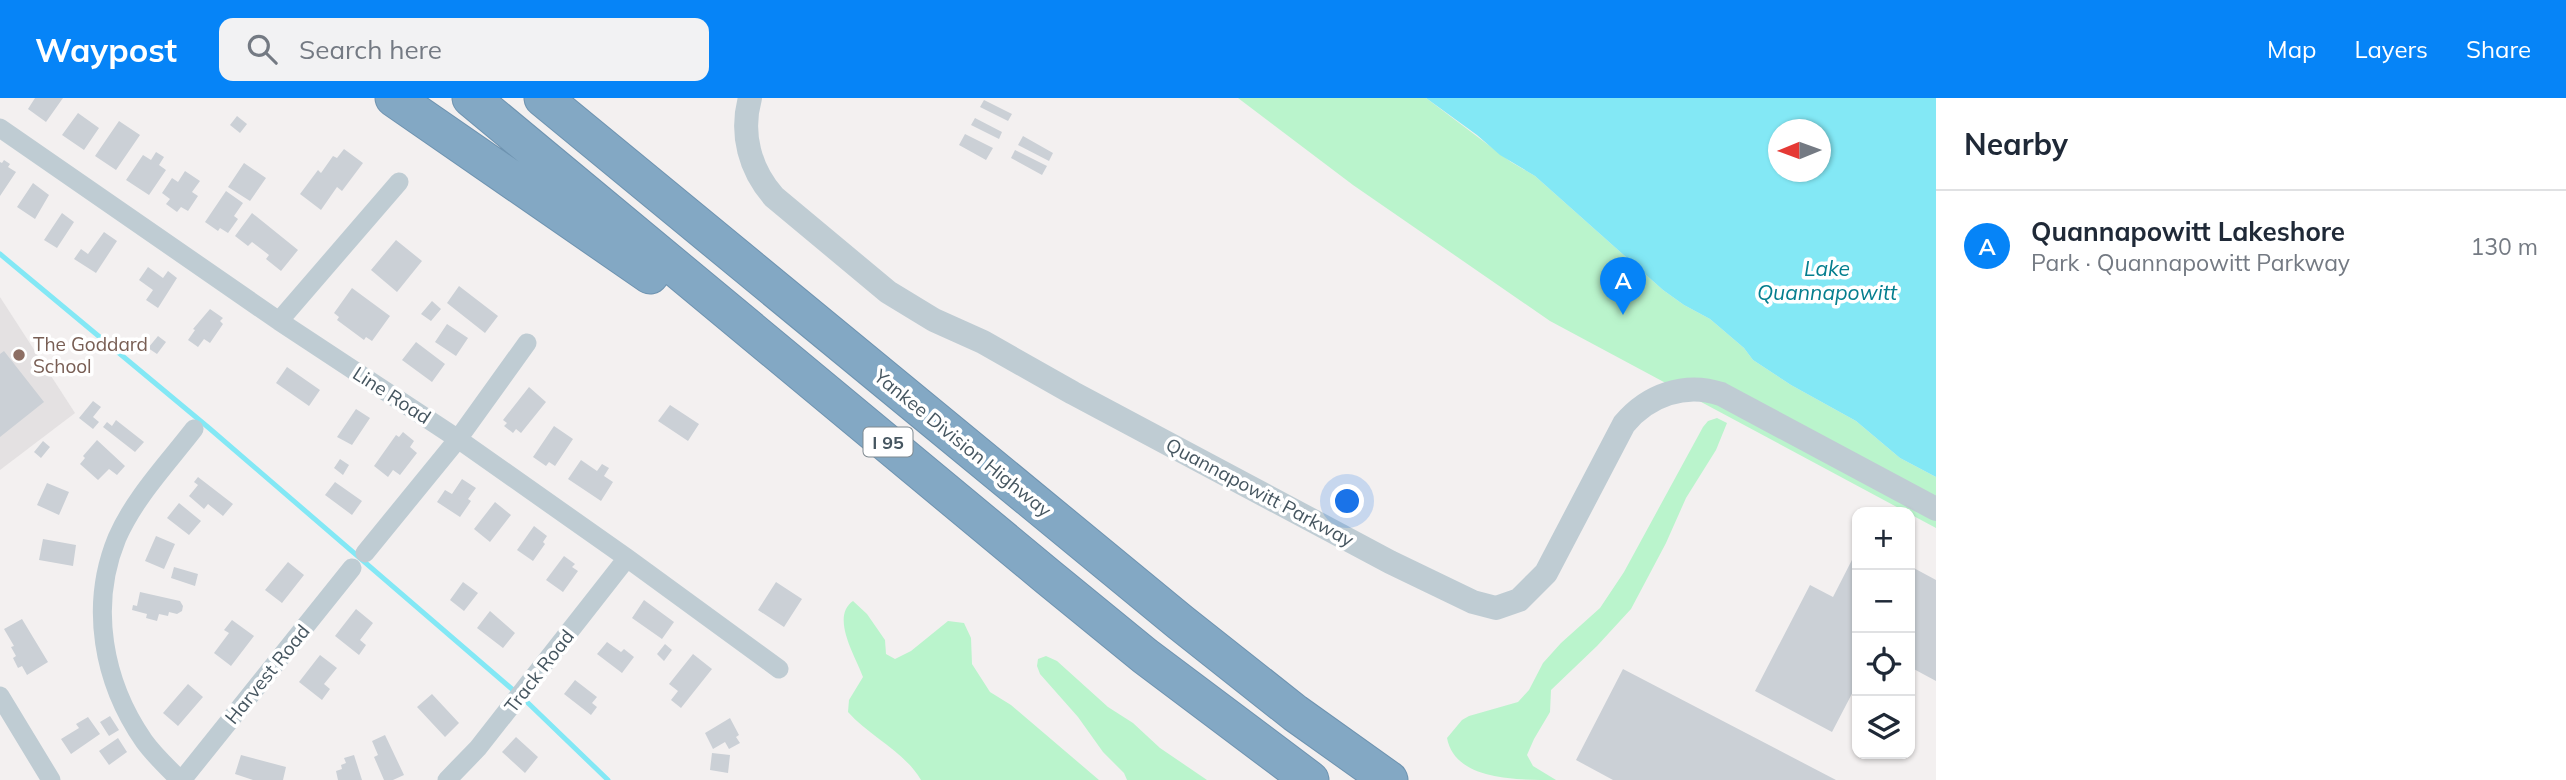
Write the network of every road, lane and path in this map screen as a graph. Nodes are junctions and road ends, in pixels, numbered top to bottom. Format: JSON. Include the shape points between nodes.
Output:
{"nodes":[{"id":1,"x":394,"y":98,"type":"edge"},
{"id":2,"x":471,"y":98,"type":"edge"},
{"id":3,"x":543,"y":98,"type":"edge"},
{"id":4,"x":561,"y":98,"type":"edge"},
{"id":5,"x":750,"y":98,"type":"edge"},
{"id":6,"x":0,"y":128,"type":"edge"},
{"id":7,"x":623,"y":163,"type":"junction"},
{"id":8,"x":399,"y":183,"type":"dead end"},
{"id":9,"x":279,"y":321,"type":"junction"},
{"id":10,"x":527,"y":343,"type":"dead end"},
{"id":11,"x":866,"y":424,"type":"junction"},
{"id":12,"x":194,"y":429,"type":"dead end"},
{"id":13,"x":458,"y":439,"type":"junction"},
{"id":14,"x":1936,"y":509,"type":"edge"},
{"id":15,"x":365,"y":553,"type":"dead end"},
{"id":16,"x":627,"y":558,"type":"junction"},
{"id":17,"x":352,"y":568,"type":"dead end"},
{"id":18,"x":779,"y":669,"type":"dead end"},
{"id":19,"x":0,"y":696,"type":"edge"},
{"id":20,"x":51,"y":780,"type":"edge"},
{"id":21,"x":181,"y":780,"type":"edge"},
{"id":22,"x":447,"y":780,"type":"edge"},
{"id":23,"x":1310,"y":780,"type":"edge"},
{"id":24,"x":1389,"y":780,"type":"edge"}],
"edges":[{"from":1,"to":11,"type":"highway","via":[[785,373]]},
{"from":2,"to":11,"type":"highway","number":"I 95"},
{"from":3,"to":7,"type":"highway","name":"Yankee Division Highway","number":"I 95"},
{"from":4,"to":7,"type":"highway"},
{"from":5,"to":14,"type":"street","name":"Quannapowitt Parkway","via":[[747,144],[761,181],[888,292],[1278,503],[1473,602],[1496,608],[1519,600],[1546,573],[1624,424],[1643,405],[1676,391],[1721,394]]},
{"from":6,"to":9,"type":"street","name":"Line Road"},
{"from":7,"to":24,"type":"highway","name":"Yankee Division Highway","number":"I 95","via":[[1180,622]]},
{"from":8,"to":9,"type":"street"},
{"from":9,"to":13,"type":"street","name":"Line Road"},
{"from":10,"to":13,"type":"street"},
{"from":11,"to":23,"type":"highway","number":"I 95","via":[[1145,656]]},
{"from":12,"to":21,"type":"street","via":[[135,504],[122,529],[106,574],[102,607],[105,650],[116,688],[145,742]]},
{"from":13,"to":15,"type":"street"},
{"from":13,"to":16,"type":"street","name":"Line Road"},
{"from":16,"to":18,"type":"street","name":"Line Road"},
{"from":16,"to":22,"type":"street","name":"Track Road","via":[[478,748]]},
{"from":17,"to":21,"type":"street","name":"Harvest Road"},
{"from":19,"to":20,"type":"street"}]}
